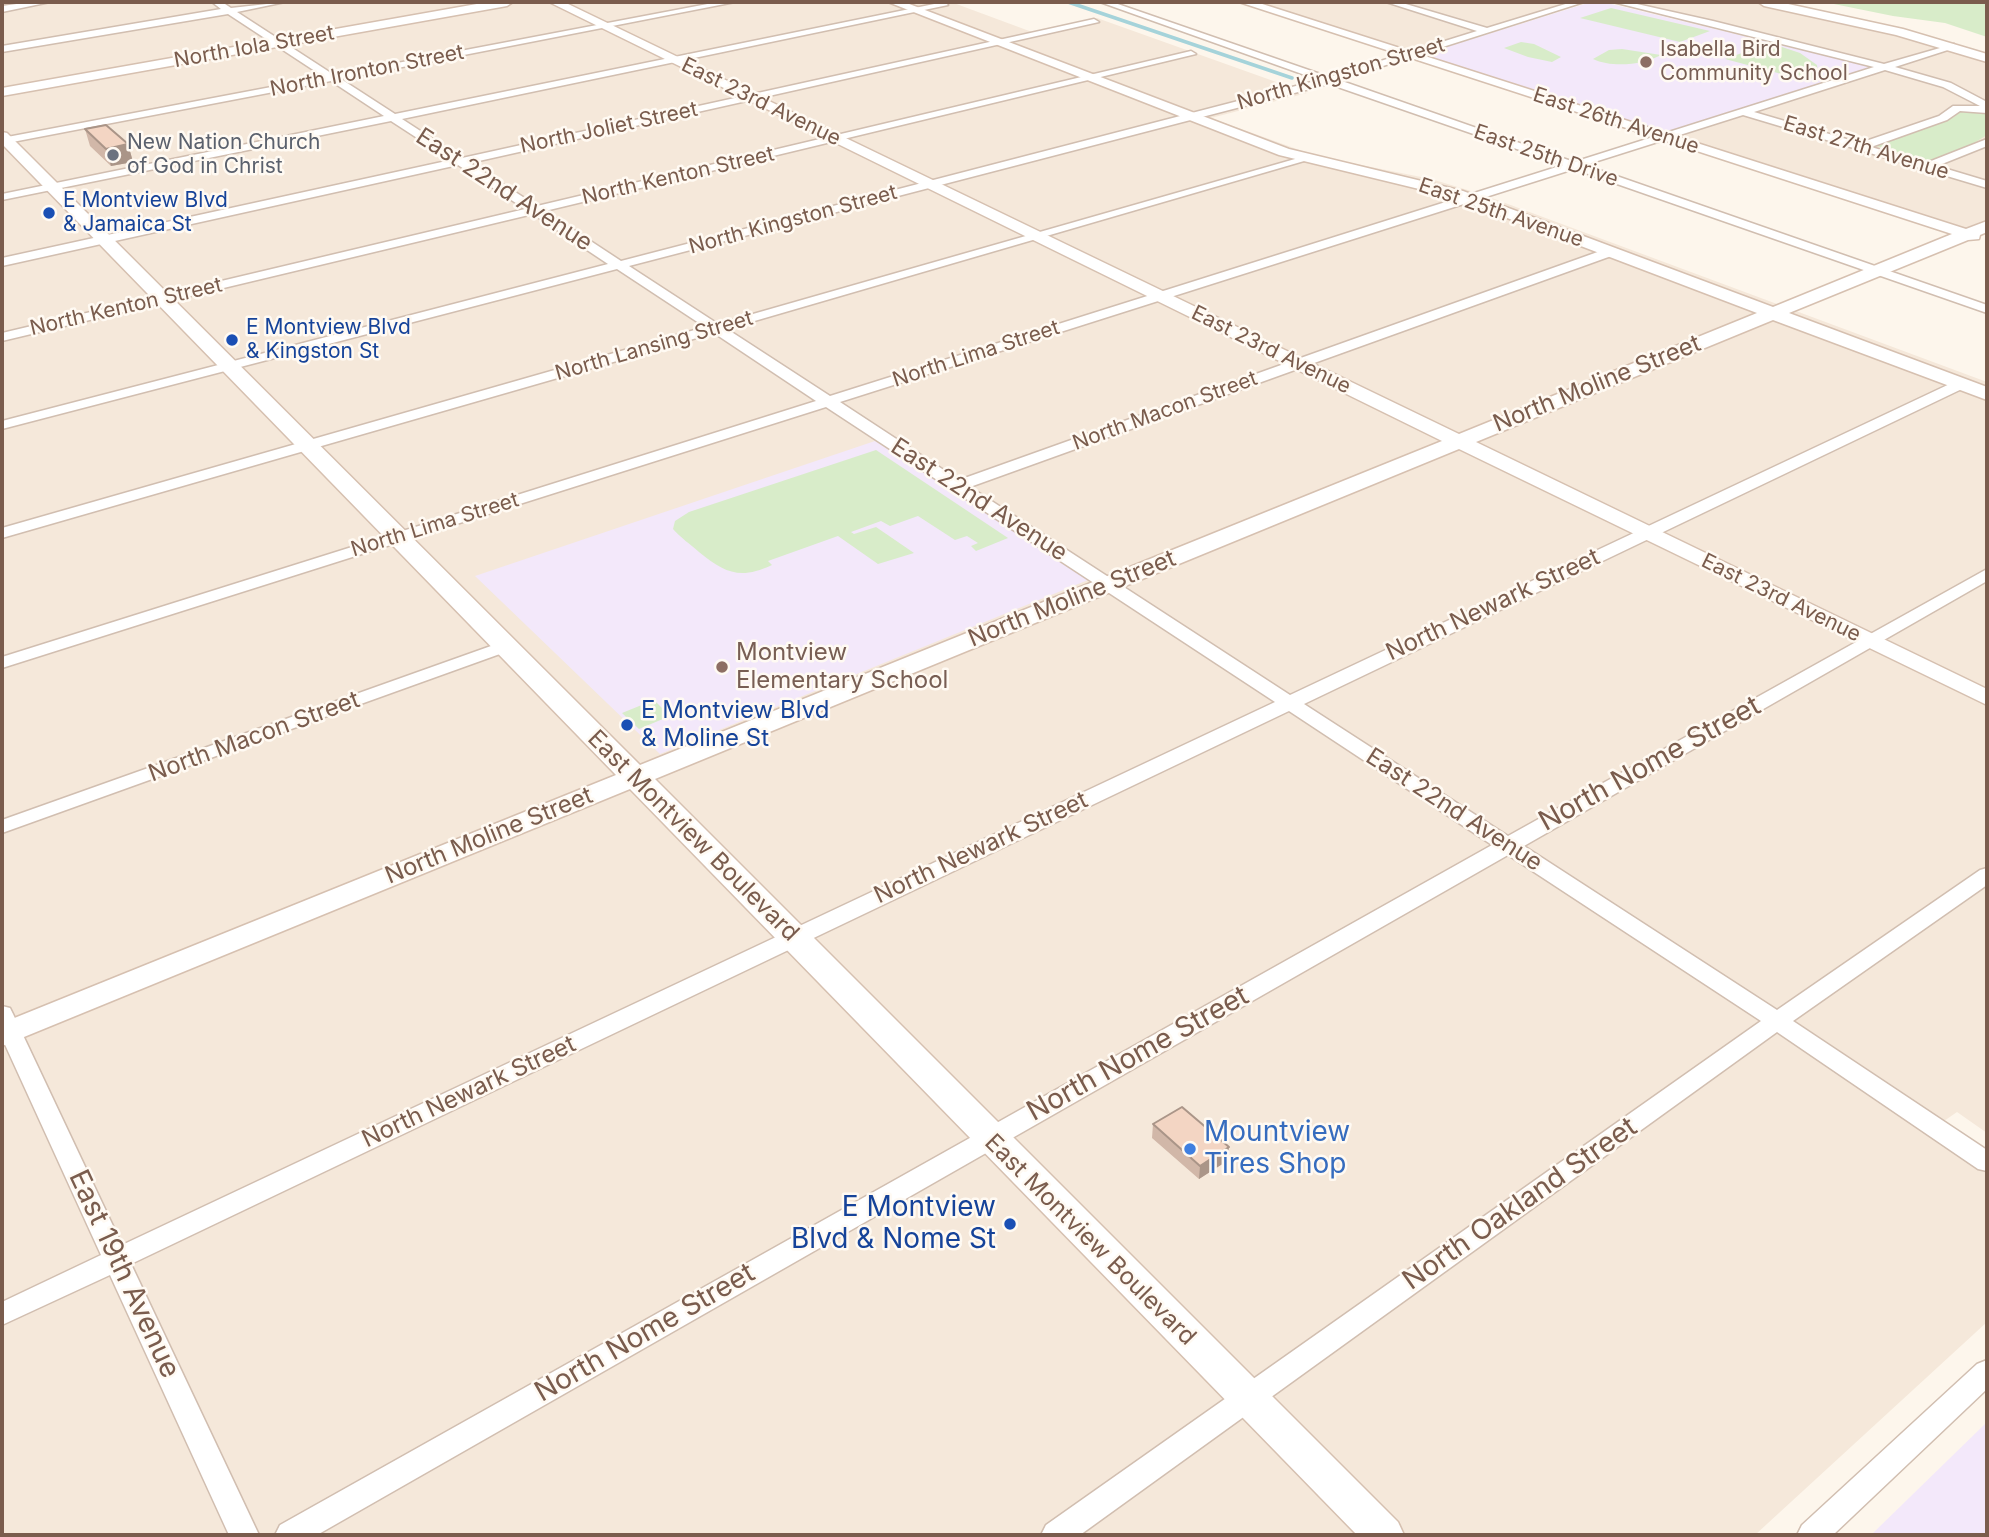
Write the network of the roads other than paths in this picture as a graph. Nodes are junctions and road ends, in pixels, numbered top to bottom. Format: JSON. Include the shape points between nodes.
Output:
{"nodes":[{"id":1,"x":46,"y":2,"type":"edge"},
{"id":2,"x":281,"y":2,"type":"edge"},
{"id":3,"x":506,"y":2,"type":"edge"},
{"id":4,"x":555,"y":2,"type":"edge"},
{"id":5,"x":732,"y":2,"type":"edge"},
{"id":6,"x":894,"y":2,"type":"edge"},
{"id":7,"x":1104,"y":2,"type":"edge"},
{"id":8,"x":1139,"y":2,"type":"edge"},
{"id":9,"x":1245,"y":2,"type":"edge"},
{"id":10,"x":1390,"y":2,"type":"edge"},
{"id":11,"x":1580,"y":2,"type":"edge"},
{"id":12,"x":1617,"y":2,"type":"edge"},
{"id":13,"x":1764,"y":2,"type":"edge"},
{"id":14,"x":1787,"y":2,"type":"edge"},
{"id":15,"x":944,"y":5,"type":"dead end"},
{"id":16,"x":1433,"y":5,"type":"dead end"},
{"id":17,"x":222,"y":6,"type":"edge"},
{"id":18,"x":1118,"y":6,"type":"junction"},
{"id":19,"x":2,"y":9,"type":"edge"},
{"id":20,"x":916,"y":10,"type":"junction"},
{"id":21,"x":1416,"y":10,"type":"junction"},
{"id":22,"x":1094,"y":22,"type":"dead end"},
{"id":23,"x":604,"y":26,"type":"junction"},
{"id":24,"x":1488,"y":31,"type":"junction"},
{"id":25,"x":999,"y":42,"type":"junction"},
{"id":26,"x":278,"y":43,"type":"junction"},
{"id":27,"x":1951,"y":46,"type":"junction"},
{"id":28,"x":2,"y":49,"type":"edge"},
{"id":29,"x":1987,"y":51,"type":"edge"},
{"id":30,"x":1191,"y":54,"type":"dead end"},
{"id":31,"x":1410,"y":55,"type":"junction"},
{"id":32,"x":1987,"y":58,"type":"edge"},
{"id":33,"x":674,"y":60,"type":"junction"},
{"id":34,"x":1886,"y":68,"type":"junction"},
{"id":35,"x":332,"y":78,"type":"junction"},
{"id":36,"x":1090,"y":78,"type":"junction"},
{"id":37,"x":1327,"y":81,"type":"junction"},
{"id":38,"x":1939,"y":84,"type":"junction"},
{"id":39,"x":2,"y":92,"type":"edge"},
{"id":40,"x":751,"y":97,"type":"junction"},
{"id":41,"x":1957,"y":108,"type":"junction"},
{"id":42,"x":1987,"y":109,"type":"edge"},
{"id":43,"x":1744,"y":112,"type":"junction"},
{"id":44,"x":1190,"y":116,"type":"junction"},
{"id":45,"x":393,"y":117,"type":"junction"},
{"id":46,"x":1664,"y":136,"type":"junction"},
{"id":47,"x":835,"y":138,"type":"junction"},
{"id":48,"x":3,"y":139,"type":"edge"},
{"id":49,"x":1987,"y":142,"type":"edge"},
{"id":50,"x":1860,"y":147,"type":"junction"},
{"id":51,"x":1307,"y":159,"type":"junction"},
{"id":52,"x":460,"y":161,"type":"junction"},
{"id":53,"x":1573,"y":165,"type":"junction"},
{"id":54,"x":1926,"y":167,"type":"junction"},
{"id":55,"x":929,"y":184,"type":"junction"},
{"id":56,"x":1987,"y":185,"type":"edge"},
{"id":57,"x":51,"y":187,"type":"junction"},
{"id":58,"x":2,"y":197,"type":"edge"},
{"id":59,"x":1467,"y":198,"type":"junction"},
{"id":60,"x":534,"y":210,"type":"junction"},
{"id":61,"x":1987,"y":226,"type":"edge"},
{"id":62,"x":1967,"y":234,"type":"junction"},
{"id":63,"x":1038,"y":237,"type":"junction"},
{"id":64,"x":103,"y":240,"type":"junction"},
{"id":65,"x":1987,"y":240,"type":"edge"},
{"id":66,"x":1611,"y":251,"type":"junction"},
{"id":67,"x":2,"y":262,"type":"edge"},
{"id":68,"x":618,"y":265,"type":"junction"},
{"id":69,"x":1876,"y":270,"type":"junction"},
{"id":70,"x":1158,"y":295,"type":"junction"},
{"id":71,"x":161,"y":299,"type":"junction"},
{"id":72,"x":1987,"y":309,"type":"edge"},
{"id":73,"x":1773,"y":313,"type":"junction"},
{"id":74,"x":716,"y":328,"type":"junction"},
{"id":75,"x":2,"y":337,"type":"edge"},
{"id":76,"x":1298,"y":363,"type":"junction"},
{"id":77,"x":229,"y":366,"type":"junction"},
{"id":78,"x":1961,"y":384,"type":"junction"},
{"id":79,"x":1987,"y":394,"type":"edge"},
{"id":80,"x":828,"y":402,"type":"junction"},
{"id":81,"x":2,"y":425,"type":"edge"},
{"id":82,"x":1457,"y":441,"type":"junction"},
{"id":83,"x":307,"y":445,"type":"junction"},
{"id":84,"x":957,"y":486,"type":"junction"},
{"id":85,"x":2,"y":533,"type":"edge"},
{"id":86,"x":1646,"y":533,"type":"junction"},
{"id":87,"x":396,"y":537,"type":"junction"},
{"id":88,"x":1987,"y":573,"type":"edge"},
{"id":89,"x":1108,"y":584,"type":"junction"},
{"id":90,"x":1869,"y":641,"type":"junction"},
{"id":91,"x":505,"y":646,"type":"junction"},
{"id":92,"x":2,"y":663,"type":"edge"},
{"id":93,"x":1987,"y":698,"type":"edge"},
{"id":94,"x":1288,"y":702,"type":"junction"},
{"id":95,"x":635,"y":777,"type":"junction"},
{"id":96,"x":2,"y":827,"type":"edge"},
{"id":97,"x":1506,"y":845,"type":"junction"},
{"id":98,"x":1987,"y":876,"type":"edge"},
{"id":99,"x":794,"y":937,"type":"junction"},
{"id":100,"x":1777,"y":1021,"type":"junction"},
{"id":101,"x":4,"y":1026,"type":"edge"},
{"id":102,"x":989,"y":1138,"type":"junction"},
{"id":103,"x":1987,"y":1162,"type":"edge"},
{"id":104,"x":117,"y":1259,"type":"junction"},
{"id":105,"x":2,"y":1314,"type":"edge"},
{"id":106,"x":1987,"y":1372,"type":"edge"},
{"id":107,"x":1248,"y":1398,"type":"junction"},
{"id":108,"x":244,"y":1535,"type":"edge"},
{"id":109,"x":290,"y":1535,"type":"edge"},
{"id":110,"x":1056,"y":1535,"type":"edge"},
{"id":111,"x":1384,"y":1535,"type":"edge"},
{"id":112,"x":1812,"y":1535,"type":"edge"}],
"edges":[{"from":1,"to":19,"type":"street"},
{"from":2,"to":17,"type":"street"},
{"from":3,"to":26,"type":"street","name":"North Iola Street"},
{"from":4,"to":23,"type":"street","name":"East 23rd Avenue"},
{"from":5,"to":23,"type":"street","name":"North Ironton Street"},
{"from":6,"to":20,"type":"street","name":"East 25th Avenue"},
{"from":7,"to":18,"type":"street","name":"East 25th Drive"},
{"from":8,"to":18,"type":"street"},
{"from":9,"to":31,"type":"street","name":"East 26th Avenue"},
{"from":10,"to":21,"type":"street"},
{"from":11,"to":24,"type":"street","name":"North Kingston Street"},
{"from":12,"to":34,"type":"street"},
{"from":13,"to":27,"type":"street"},
{"from":14,"to":29,"type":"street"},
{"from":15,"to":20,"type":"street"},
{"from":16,"to":21,"type":"street"},
{"from":17,"to":26,"type":"street","name":"East 22nd Avenue"},
{"from":17,"to":28,"type":"street"},
{"from":18,"to":37,"type":"street","name":"East 25th Drive"},
{"from":20,"to":25,"type":"street","name":"East 25th Avenue"},
{"from":20,"to":33,"type":"street"},
{"from":21,"to":24,"type":"street"},
{"from":22,"to":25,"type":"street","name":"North Joliet Street"},
{"from":23,"to":33,"type":"street","name":"East 23rd Avenue"},
{"from":23,"to":35,"type":"street","name":"North Ironton Street"},
{"from":24,"to":31,"type":"street","name":"North Kingston Street"},
{"from":25,"to":36,"type":"street","name":"East 25th Avenue"},
{"from":25,"to":40,"type":"street","name":"North Joliet Street"},
{"from":26,"to":35,"type":"street","name":"East 22nd Avenue"},
{"from":26,"to":39,"type":"street","name":"North Iola Street"},
{"from":27,"to":32,"type":"street"},
{"from":27,"to":34,"type":"street","name":"North Lima Street"},
{"from":30,"to":36,"type":"street","name":"North Kenton Street"},
{"from":31,"to":37,"type":"street","name":"North Kingston Street"},
{"from":31,"to":46,"type":"street","name":"East 26th Avenue"},
{"from":33,"to":40,"type":"street","name":"East 23rd Avenue"},
{"from":33,"to":45,"type":"street"},
{"from":34,"to":38,"type":"street"},
{"from":34,"to":43,"type":"street","name":"North Lima Street"},
{"from":35,"to":45,"type":"street","name":"East 22nd Avenue"},
{"from":35,"to":48,"type":"street","name":"North Ironton Street"},
{"from":36,"to":44,"type":"street","name":"East 25th Avenue"},
{"from":36,"to":47,"type":"street","name":"North Kenton Street"},
{"from":37,"to":44,"type":"street","name":"North Kingston Street"},
{"from":37,"to":53,"type":"street","name":"East 25th Drive"},
{"from":38,"to":41,"type":"street","via":[[1953,93]]},
{"from":38,"to":42,"type":"street","via":[[1976,99]]},
{"from":40,"to":47,"type":"street","name":"East 23rd Avenue"},
{"from":40,"to":52,"type":"street","name":"North Joliet Street"},
{"from":41,"to":42,"type":"street"},
{"from":41,"to":50,"type":"street","via":[[1943,118]]},
{"from":43,"to":46,"type":"street","name":"North Lima Street"},
{"from":43,"to":50,"type":"street","name":"East 27th Avenue"},
{"from":44,"to":51,"type":"street","name":"East 25th Avenue"},
{"from":44,"to":55,"type":"street","name":"North Kingston Street"},
{"from":45,"to":52,"type":"street","name":"East 22nd Avenue"},
{"from":45,"to":57,"type":"street"},
{"from":46,"to":53,"type":"street","name":"North Lima Street"},
{"from":46,"to":62,"type":"street","name":"East 26th Avenue"},
{"from":47,"to":55,"type":"street","name":"East 23rd Avenue"},
{"from":47,"to":60,"type":"street","name":"North Kenton Street"},
{"from":48,"to":57,"type":"street","name":"East Montview Boulevard"},
{"from":49,"to":54,"type":"street"},
{"from":50,"to":54,"type":"street","name":"East 27th Avenue"},
{"from":51,"to":59,"type":"street","name":"East 25th Avenue"},
{"from":51,"to":63,"type":"street","name":"North Lansing Street"},
{"from":52,"to":60,"type":"street","name":"East 22nd Avenue"},
{"from":52,"to":64,"type":"street","name":"North Joliet Street"},
{"from":53,"to":59,"type":"street","name":"North Lima Street"},
{"from":53,"to":69,"type":"street","name":"East 25th Drive"},
{"from":54,"to":56,"type":"street","name":"East 27th Avenue"},
{"from":55,"to":63,"type":"street","name":"East 23rd Avenue"},
{"from":55,"to":68,"type":"street","name":"North Kingston Street"},
{"from":57,"to":58,"type":"street"},
{"from":57,"to":64,"type":"street","name":"East Montview Boulevard"},
{"from":59,"to":66,"type":"street","name":"East 25th Avenue"},
{"from":59,"to":70,"type":"street","name":"North Lima Street"},
{"from":60,"to":68,"type":"street","name":"East 22nd Avenue"},
{"from":60,"to":71,"type":"street","name":"North Kenton Street"},
{"from":61,"to":62,"type":"street","name":"North Moline Street"},
{"from":62,"to":65,"type":"street","name":"East 26th Avenue"},
{"from":62,"to":69,"type":"street","name":"North Moline Street"},
{"from":63,"to":70,"type":"street","name":"East 23rd Avenue"},
{"from":63,"to":74,"type":"street","name":"North Lansing Street"},
{"from":64,"to":67,"type":"street","name":"North Joliet Street"},
{"from":64,"to":71,"type":"street","name":"East Montview Boulevard"},
{"from":66,"to":73,"type":"street","name":"East 25th Avenue"},
{"from":66,"to":76,"type":"street","name":"North Macon Street"},
{"from":68,"to":74,"type":"street","name":"East 22nd Avenue"},
{"from":68,"to":77,"type":"street","name":"North Kingston Street"},
{"from":69,"to":72,"type":"street","name":"East 25th Drive"},
{"from":69,"to":73,"type":"street","name":"North Moline Street"},
{"from":70,"to":76,"type":"street","name":"East 23rd Avenue"},
{"from":70,"to":80,"type":"street","name":"North Lima Street"},
{"from":71,"to":75,"type":"street","name":"North Kenton Street"},
{"from":71,"to":77,"type":"street","name":"East Montview Boulevard"},
{"from":73,"to":78,"type":"street","name":"East 25th Avenue"},
{"from":73,"to":82,"type":"street","name":"North Moline Street"},
{"from":74,"to":80,"type":"street","name":"East 22nd Avenue"},
{"from":74,"to":83,"type":"street","name":"North Lansing Street"},
{"from":76,"to":82,"type":"street","name":"East 23rd Avenue"},
{"from":76,"to":84,"type":"street","name":"North Macon Street"},
{"from":77,"to":81,"type":"street","name":"North Kingston Street"},
{"from":77,"to":83,"type":"street","name":"East Montview Boulevard"},
{"from":78,"to":79,"type":"street","name":"East 25th Avenue"},
{"from":78,"to":86,"type":"street","name":"North Newark Street"},
{"from":80,"to":84,"type":"street","name":"East 22nd Avenue"},
{"from":80,"to":87,"type":"street","name":"North Lima Street"},
{"from":82,"to":86,"type":"street","name":"East 23rd Avenue"},
{"from":82,"to":89,"type":"street","name":"North Moline Street"},
{"from":83,"to":85,"type":"street","name":"North Lansing Street"},
{"from":83,"to":87,"type":"street","name":"East Montview Boulevard"},
{"from":84,"to":89,"type":"street","name":"East 22nd Avenue"},
{"from":86,"to":90,"type":"street","name":"East 23rd Avenue"},
{"from":86,"to":94,"type":"street","name":"North Newark Street"},
{"from":87,"to":91,"type":"street","name":"East Montview Boulevard"},
{"from":87,"to":92,"type":"street","name":"North Lima Street"},
{"from":88,"to":90,"type":"street","name":"North Nome Street"},
{"from":89,"to":94,"type":"street","name":"East 22nd Avenue"},
{"from":89,"to":95,"type":"street","name":"North Moline Street"},
{"from":90,"to":93,"type":"street","name":"East 23rd Avenue"},
{"from":90,"to":97,"type":"street","name":"North Nome Street"},
{"from":91,"to":95,"type":"street","name":"East Montview Boulevard"},
{"from":91,"to":96,"type":"street","name":"North Macon Street"},
{"from":94,"to":97,"type":"street","name":"East 22nd Avenue"},
{"from":94,"to":99,"type":"street","name":"North Newark Street"},
{"from":95,"to":99,"type":"street","name":"East Montview Boulevard"},
{"from":95,"to":101,"type":"street","name":"North Moline Street"},
{"from":97,"to":100,"type":"street","name":"East 22nd Avenue"},
{"from":97,"to":102,"type":"street","name":"North Nome Street"},
{"from":98,"to":100,"type":"street","name":"North Oakland Street"},
{"from":99,"to":102,"type":"street","name":"East Montview Boulevard"},
{"from":99,"to":104,"type":"street","name":"North Newark Street"},
{"from":100,"to":103,"type":"street","name":"East 22nd Avenue"},
{"from":100,"to":107,"type":"street","name":"North Oakland Street"},
{"from":101,"to":104,"type":"street","name":"East 19th Avenue"},
{"from":102,"to":107,"type":"street","name":"East Montview Boulevard"},
{"from":102,"to":109,"type":"street","name":"North Nome Street"},
{"from":104,"to":105,"type":"street","name":"North Newark Street"},
{"from":104,"to":108,"type":"street","name":"East 19th Avenue"},
{"from":106,"to":112,"type":"street"},
{"from":107,"to":110,"type":"street","name":"North Oakland Street"},
{"from":107,"to":111,"type":"street","name":"East Montview Boulevard"}]}
